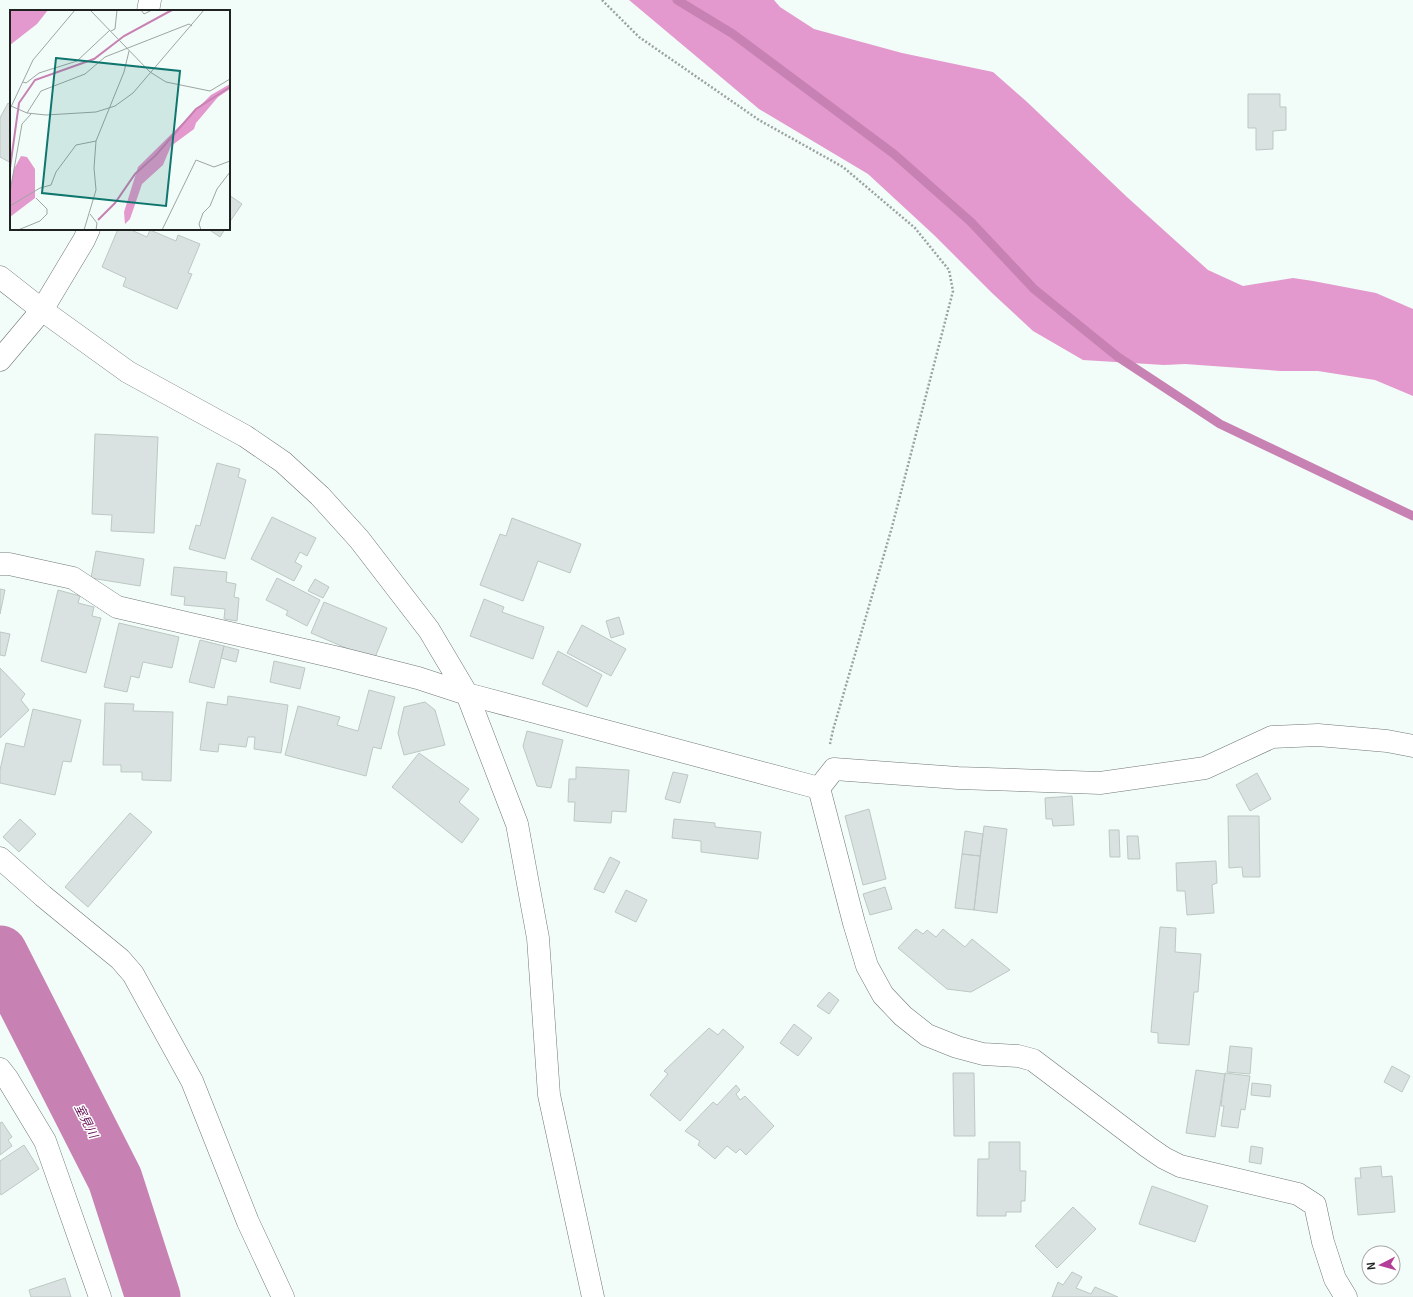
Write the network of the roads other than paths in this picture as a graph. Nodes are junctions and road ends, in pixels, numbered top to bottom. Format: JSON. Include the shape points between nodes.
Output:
{"nodes":[{"id":1,"x":150,"y":0,"type":"edge"},
{"id":2,"x":148,"y":10,"type":"edge"},
{"id":3,"x":89,"y":230,"type":"edge"},
{"id":4,"x":0,"y":276,"type":"edge"},
{"id":5,"x":42,"y":310,"type":"junction"},
{"id":6,"x":0,"y":360,"type":"edge"},
{"id":7,"x":0,"y":564,"type":"edge"},
{"id":8,"x":467,"y":694,"type":"junction"},
{"id":9,"x":1413,"y":746,"type":"edge"},
{"id":10,"x":819,"y":788,"type":"junction"},
{"id":11,"x":0,"y":858,"type":"edge"},
{"id":12,"x":0,"y":1069,"type":"edge"},
{"id":13,"x":100,"y":1297,"type":"edge"},
{"id":14,"x":283,"y":1297,"type":"edge"},
{"id":15,"x":593,"y":1297,"type":"edge"},
{"id":16,"x":1346,"y":1297,"type":"edge"}],
"edges":[{"from":1,"to":2,"type":"street"},
{"from":3,"to":5,"type":"street"},
{"from":4,"to":5,"type":"street"},
{"from":5,"to":6,"type":"street"},
{"from":5,"to":8,"type":"street","via":[[128,372],[245,436],[283,462],[320,496],[359,539],[429,630]]},
{"from":7,"to":8,"type":"street","via":[[72,578],[117,607],[271,641],[418,678]]},
{"from":8,"to":10,"type":"street"},
{"from":8,"to":15,"type":"street","via":[[517,824],[538,938],[549,1095]]},
{"from":9,"to":10,"type":"street","via":[[1318,735],[1272,737],[1205,768],[1100,783],[958,778],[834,769]]},
{"from":10,"to":16,"type":"street","via":[[867,966],[883,995],[903,1016],[927,1035],[957,1047],[983,1054],[1018,1056],[1033,1060],[1148,1147],[1180,1166],[1298,1194],[1315,1206],[1335,1279]]},
{"from":11,"to":14,"type":"street","via":[[120,959],[133,974],[192,1081],[248,1222]]},
{"from":12,"to":13,"type":"street","via":[[44,1141]]}]}
